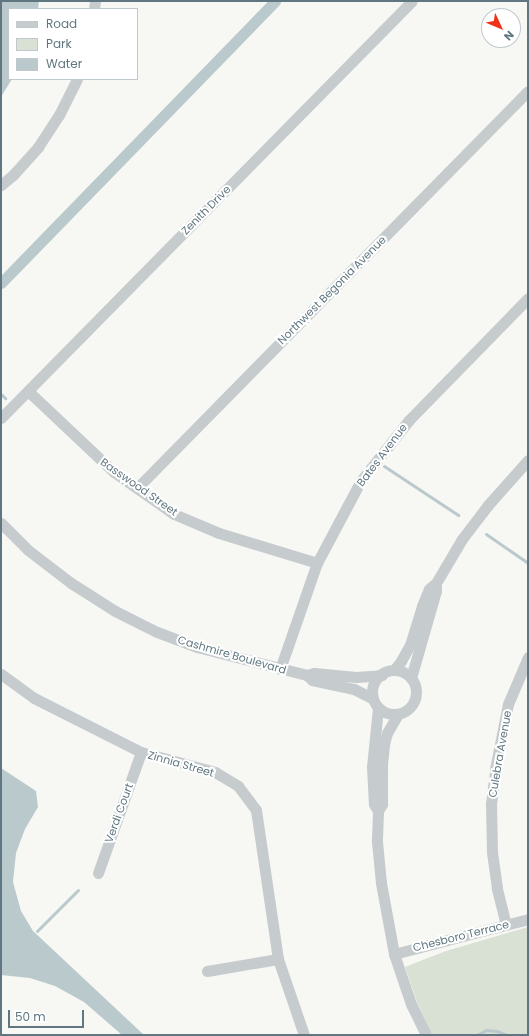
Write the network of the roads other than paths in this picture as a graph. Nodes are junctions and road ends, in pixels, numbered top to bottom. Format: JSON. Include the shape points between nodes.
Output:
{"nodes":[{"id":1,"x":412,"y":1,"type":"edge"},
{"id":2,"x":76,"y":80,"type":"edge"},
{"id":3,"x":528,"y":91,"type":"edge"},
{"id":4,"x":1,"y":185,"type":"edge"},
{"id":5,"x":528,"y":298,"type":"edge"},
{"id":6,"x":28,"y":391,"type":"junction"},
{"id":7,"x":1,"y":418,"type":"edge"},
{"id":8,"x":528,"y":460,"type":"edge"},
{"id":9,"x":137,"y":488,"type":"junction"},
{"id":10,"x":1,"y":523,"type":"edge"},
{"id":11,"x":317,"y":563,"type":"junction"},
{"id":12,"x":436,"y":583,"type":"junction"},
{"id":13,"x":528,"y":657,"type":"edge"},
{"id":14,"x":280,"y":669,"type":"junction"},
{"id":15,"x":394,"y":670,"type":"junction"},
{"id":16,"x":1,"y":674,"type":"edge"},
{"id":17,"x":307,"y":675,"type":"junction"},
{"id":18,"x":382,"y":675,"type":"junction"},
{"id":19,"x":411,"y":678,"type":"junction"},
{"id":20,"x":372,"y":698,"type":"junction"},
{"id":21,"x":378,"y":708,"type":"junction"},
{"id":22,"x":398,"y":714,"type":"junction"},
{"id":23,"x":141,"y":752,"type":"junction"},
{"id":24,"x":378,"y":810,"type":"junction"},
{"id":25,"x":98,"y":873,"type":"dead end"},
{"id":26,"x":528,"y":918,"type":"edge"},
{"id":27,"x":506,"y":925,"type":"junction"},
{"id":28,"x":394,"y":954,"type":"junction"},
{"id":29,"x":278,"y":959,"type":"junction"},
{"id":30,"x":207,"y":972,"type":"dead end"},
{"id":31,"x":304,"y":1035,"type":"edge"},
{"id":32,"x":426,"y":1035,"type":"edge"}],
"edges":[{"from":1,"to":6,"type":"street","name":"Zenith Drive"},
{"from":2,"to":4,"type":"street","via":[[59,115],[38,147]]},
{"from":3,"to":9,"type":"street","name":"Northwest Begonia Avenue"},
{"from":5,"to":11,"type":"street","name":"Bates Avenue","via":[[409,420],[360,482]]},
{"from":6,"to":7,"type":"street","name":"Zenith Drive"},
{"from":6,"to":9,"type":"street","name":"Basswood Street","via":[[94,454]]},
{"from":8,"to":12,"type":"street","via":[[488,504],[462,539]]},
{"from":9,"to":11,"type":"street","name":"Basswood Street","via":[[174,514],[219,534]]},
{"from":10,"to":14,"type":"street","name":"Cashmire Boulevard","via":[[28,550],[70,584],[115,611],[157,632],[197,647]]},
{"from":11,"to":14,"type":"street","name":"Bates Avenue"},
{"from":12,"to":15,"type":"street","via":[[429,589],[410,645]]},
{"from":12,"to":19,"type":"street","via":[[436,591]]},
{"from":13,"to":27,"type":"street","name":"Culebra Avenue","via":[[508,704],[491,804],[493,858]]},
{"from":14,"to":17,"type":"street","name":"Cashmire Boulevard"},
{"from":15,"to":18,"type":"street"},
{"from":15,"to":19,"type":"street"},
{"from":16,"to":23,"type":"street","name":"Zinnia Street","via":[[34,698]]},
{"from":17,"to":18,"type":"street","name":"Cashmire Boulevard"},
{"from":17,"to":20,"type":"street","name":"Cashmire Boulevard","via":[[312,680],[354,689]]},
{"from":18,"to":20,"type":"street","via":[[372,685]]},
{"from":19,"to":22,"type":"street","via":[[416,688],[415,701]]},
{"from":20,"to":21,"type":"street"},
{"from":21,"to":22,"type":"street"},
{"from":21,"to":24,"type":"street","via":[[372,767],[374,804]]},
{"from":22,"to":24,"type":"street","via":[[384,744],[382,804]]},
{"from":23,"to":25,"type":"street","name":"Verdi Court"},
{"from":23,"to":29,"type":"street","name":"Zinnia Street","via":[[214,772],[238,786],[256,810]]},
{"from":24,"to":28,"type":"street","via":[[381,884]]},
{"from":26,"to":27,"type":"street","name":"Chesboro Terrace"},
{"from":27,"to":28,"type":"street","name":"Chesboro Terrace"},
{"from":28,"to":32,"type":"street"},
{"from":29,"to":30,"type":"street"},
{"from":29,"to":31,"type":"street","name":"Zinnia Street"}]}
